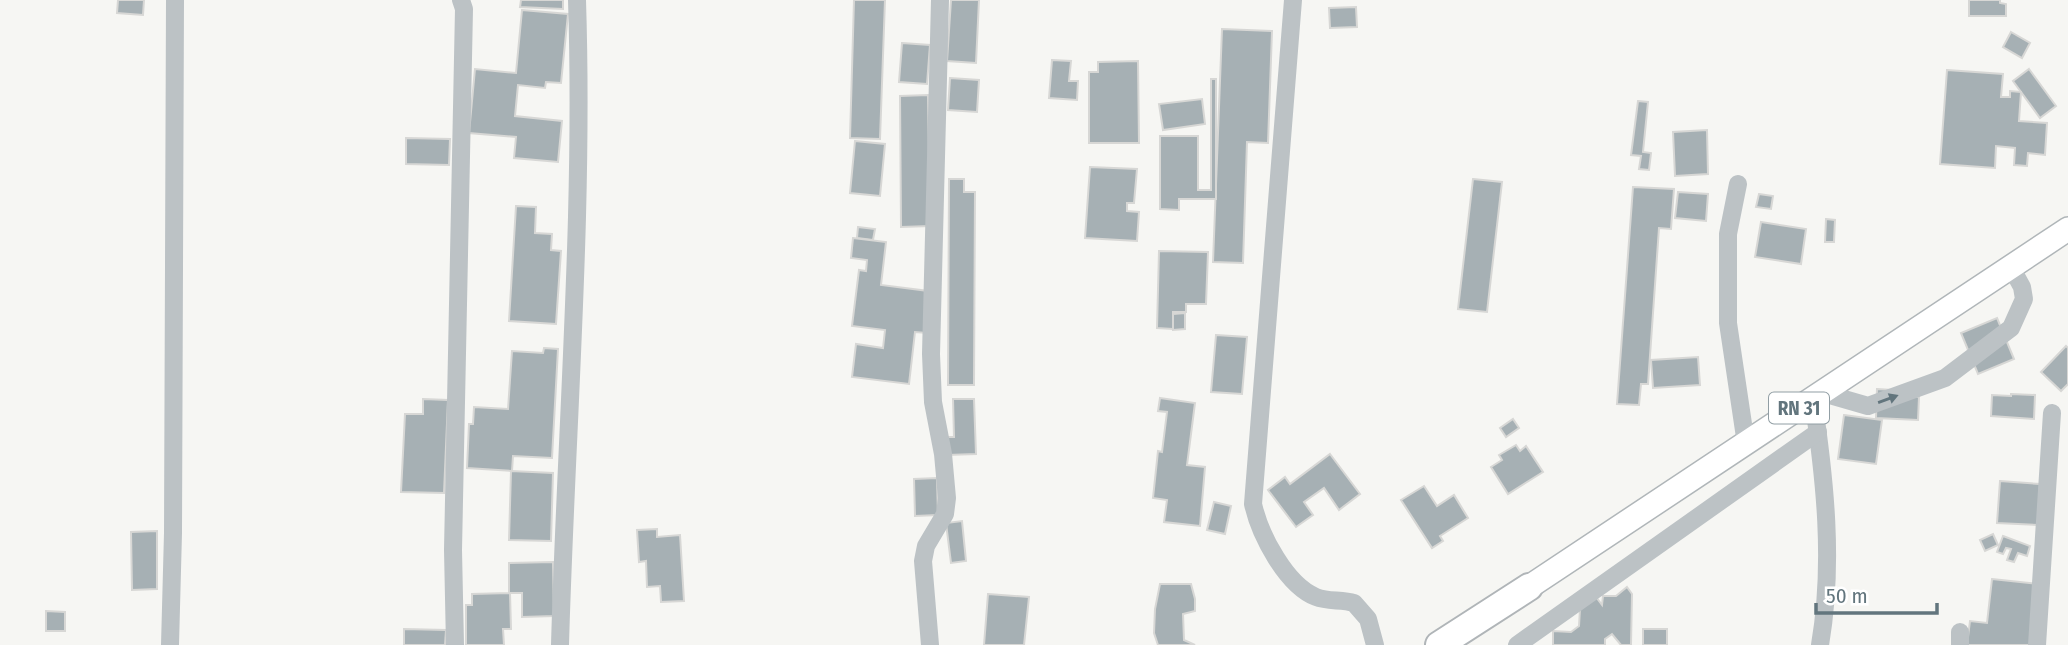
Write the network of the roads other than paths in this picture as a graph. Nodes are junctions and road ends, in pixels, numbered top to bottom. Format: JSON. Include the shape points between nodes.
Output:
{"nodes":[{"id":1,"x":176,"y":0,"type":"edge"},
{"id":2,"x":461,"y":0,"type":"edge"},
{"id":3,"x":577,"y":0,"type":"edge"},
{"id":4,"x":940,"y":0,"type":"edge"},
{"id":5,"x":1293,"y":0,"type":"edge"},
{"id":6,"x":1738,"y":184,"type":"dead end"},
{"id":7,"x":2068,"y":229,"type":"edge"},
{"id":8,"x":2011,"y":267,"type":"junction"},
{"id":9,"x":1818,"y":396,"type":"junction"},
{"id":10,"x":2052,"y":413,"type":"dead end"},
{"id":11,"x":1818,"y":432,"type":"junction"},
{"id":12,"x":1746,"y":444,"type":"junction"},
{"id":13,"x":1529,"y":587,"type":"junction"},
{"id":14,"x":170,"y":645,"type":"edge"},
{"id":15,"x":454,"y":645,"type":"edge"},
{"id":16,"x":560,"y":645,"type":"edge"},
{"id":17,"x":930,"y":645,"type":"edge"},
{"id":18,"x":1376,"y":645,"type":"edge"},
{"id":19,"x":1438,"y":645,"type":"edge"},
{"id":20,"x":1449,"y":645,"type":"edge"},
{"id":21,"x":1517,"y":645,"type":"edge"},
{"id":22,"x":1820,"y":645,"type":"edge"},
{"id":23,"x":2037,"y":645,"type":"edge"}],
"edges":[{"from":1,"to":14,"type":"street"},
{"from":2,"to":15,"type":"street"},
{"from":3,"to":16,"type":"street","via":[[576,246]]},
{"from":4,"to":17,"type":"street","via":[[931,354],[947,498],[945,514],[926,546],[923,561]]},
{"from":5,"to":18,"type":"street","via":[[1253,504],[1266,542],[1289,575],[1319,598],[1354,603],[1368,620]]},
{"from":6,"to":12,"type":"street","via":[[1728,234],[1728,323]]},
{"from":7,"to":8,"type":"main road","number":"RN 31"},
{"from":8,"to":9,"type":"main road","number":"RN 31"},
{"from":9,"to":8,"type":"street","one_way":true,"via":[[1868,407],[1945,378],[2011,328],[2024,299]]},
{"from":9,"to":11,"type":"street"},
{"from":9,"to":12,"type":"main road","number":"RN 31"},
{"from":10,"to":23,"type":"street"},
{"from":11,"to":21,"type":"street"},
{"from":11,"to":22,"type":"street","via":[[1827,535]]},
{"from":12,"to":13,"type":"main road","number":"RN 31"},
{"from":13,"to":19,"type":"highway","number":"RN 31"},
{"from":13,"to":20,"type":"highway","number":"RN 31"}]}
